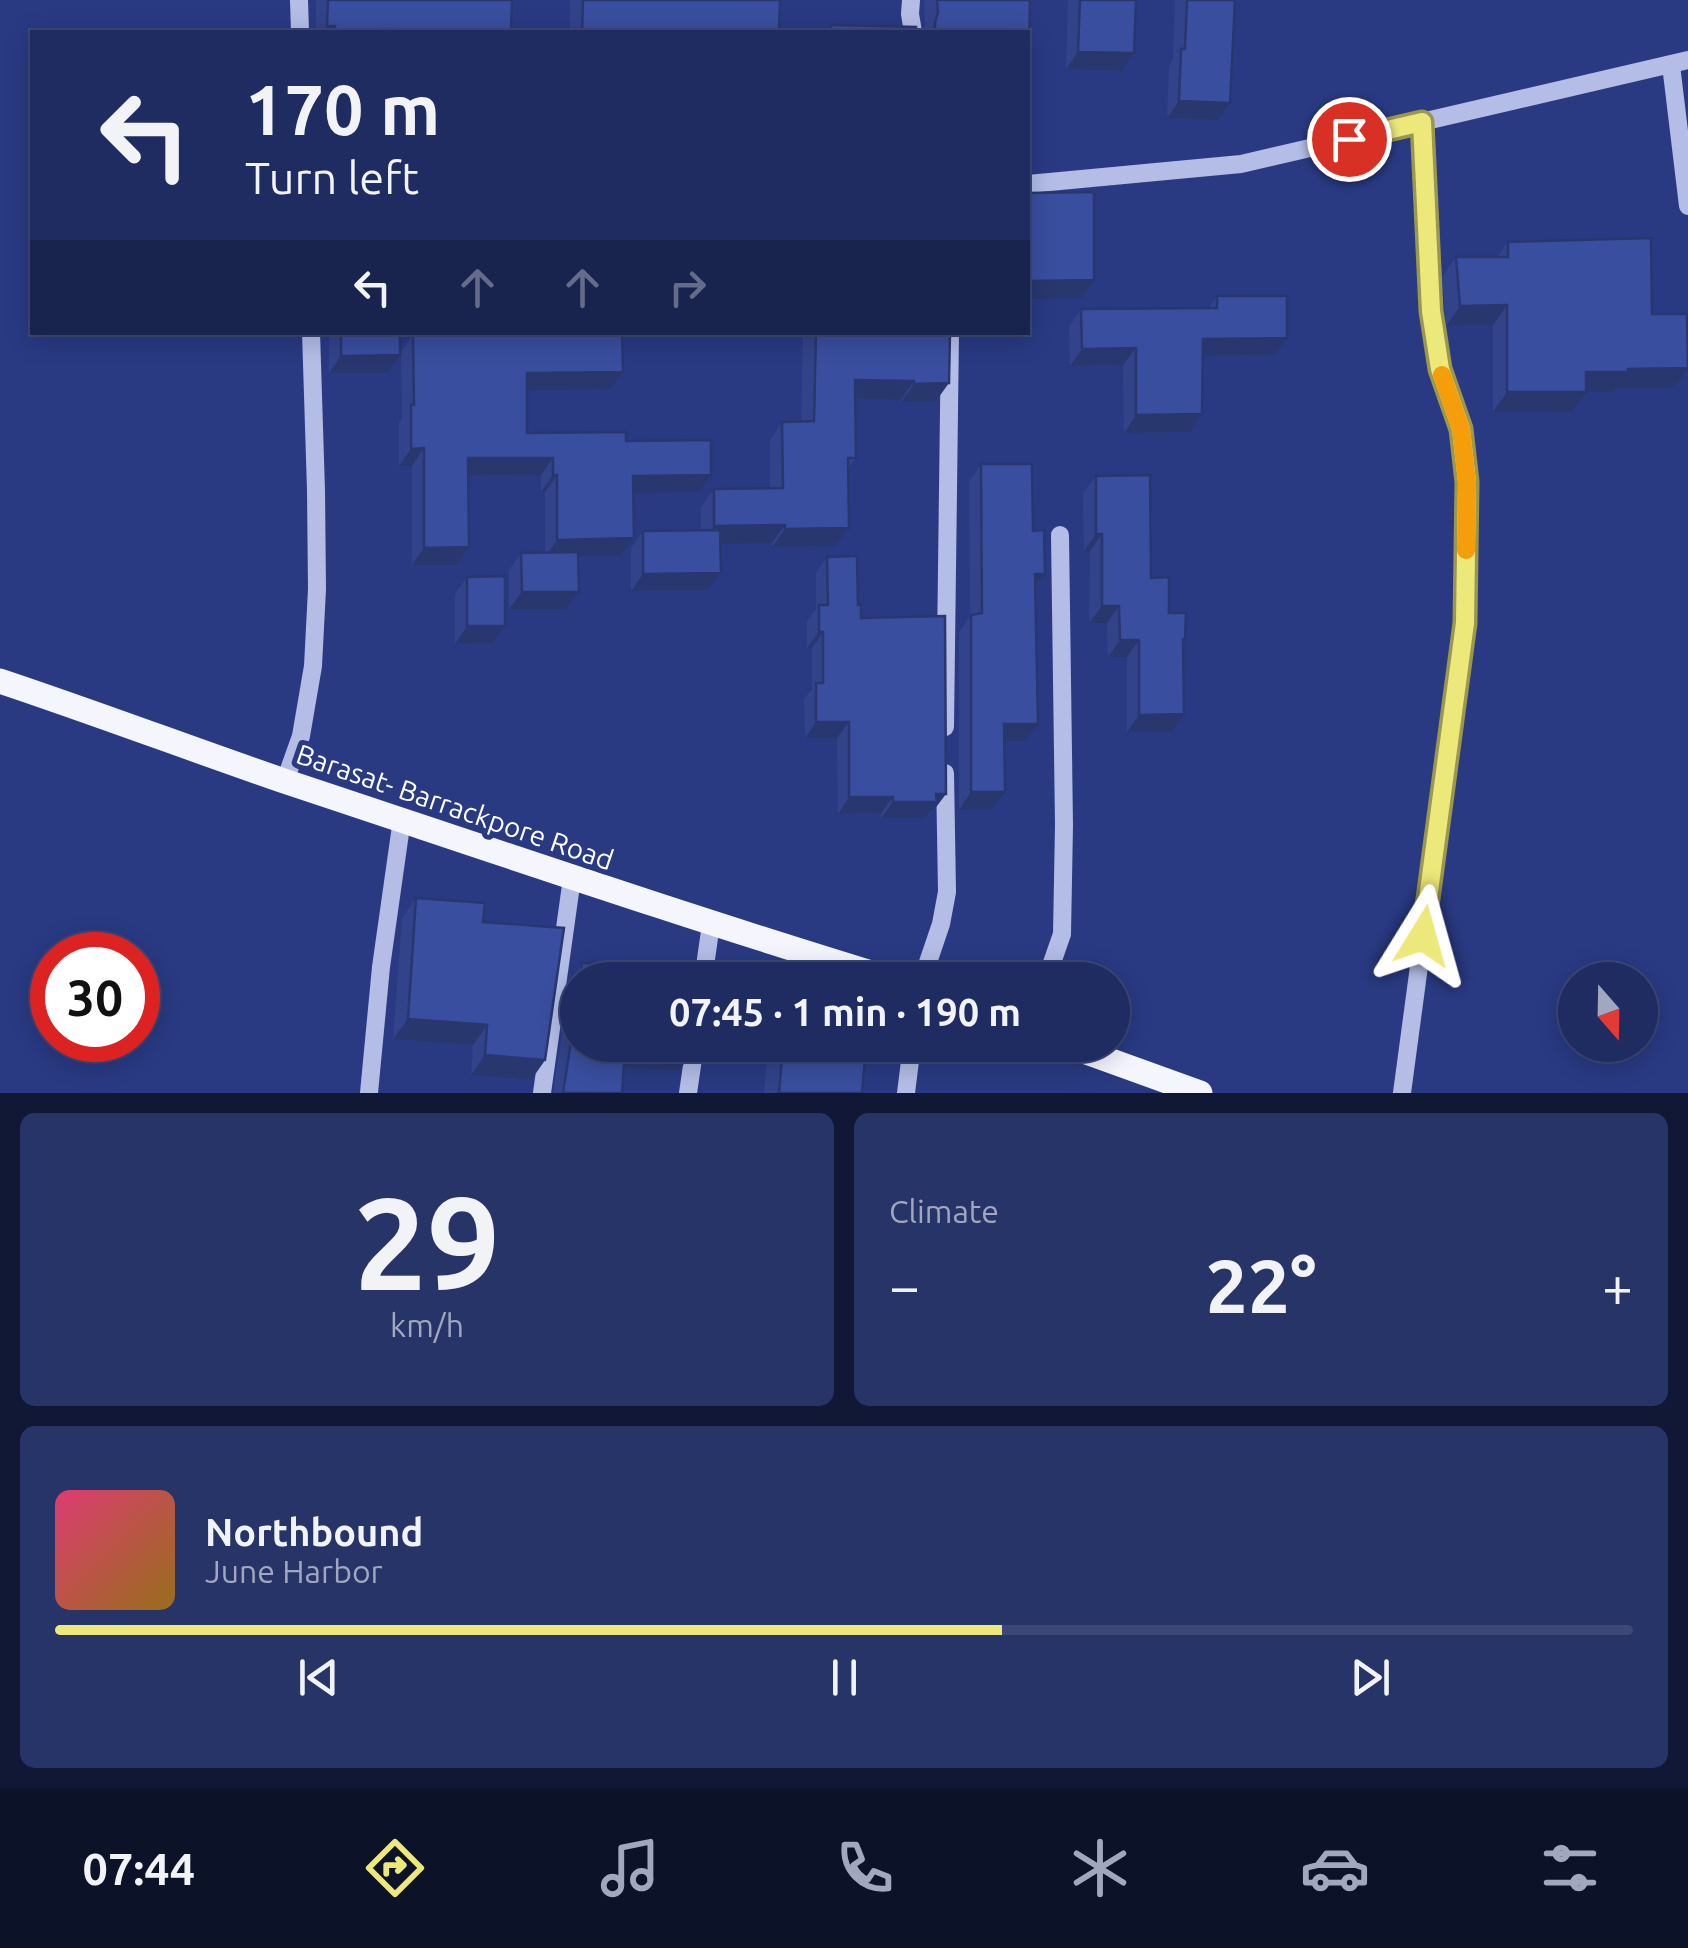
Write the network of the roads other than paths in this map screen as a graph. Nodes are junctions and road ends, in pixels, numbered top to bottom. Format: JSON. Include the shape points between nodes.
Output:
{"nodes":[{"id":1,"x":299,"y":0,"type":"edge"},
{"id":2,"x":911,"y":0,"type":"edge"},
{"id":3,"x":300,"y":30,"type":"edge"},
{"id":4,"x":912,"y":30,"type":"edge"},
{"id":5,"x":1680,"y":62,"type":"edge"},
{"id":6,"x":1422,"y":122,"type":"junction"},
{"id":7,"x":1030,"y":184,"type":"edge"},
{"id":8,"x":1688,"y":206,"type":"edge"},
{"id":9,"x":311,"y":335,"type":"edge"},
{"id":10,"x":950,"y":335,"type":"edge"},
{"id":11,"x":1060,"y":535,"type":"dead end"},
{"id":12,"x":0,"y":681,"type":"edge"},
{"id":13,"x":286,"y":781,"type":"junction"},
{"id":14,"x":402,"y":819,"type":"junction"},
{"id":15,"x":572,"y":878,"type":"junction"},
{"id":16,"x":711,"y":924,"type":"junction"},
{"id":17,"x":706,"y":962,"type":"edge"},
{"id":18,"x":835,"y":962,"type":"edge"},
{"id":19,"x":928,"y":962,"type":"edge"},
{"id":20,"x":1052,"y":962,"type":"edge"},
{"id":21,"x":693,"y":1062,"type":"edge"},
{"id":22,"x":910,"y":1062,"type":"edge"},
{"id":23,"x":1114,"y":1062,"type":"edge"},
{"id":24,"x":369,"y":1093,"type":"edge"},
{"id":25,"x":542,"y":1093,"type":"edge"},
{"id":26,"x":688,"y":1093,"type":"edge"},
{"id":27,"x":906,"y":1093,"type":"edge"},
{"id":28,"x":1200,"y":1093,"type":"edge"},
{"id":29,"x":1402,"y":1093,"type":"edge"}],
"edges":[{"from":1,"to":3,"type":"street"},
{"from":2,"to":4,"type":"street"},
{"from":5,"to":6,"type":"street"},
{"from":5,"to":8,"type":"street"},
{"from":6,"to":7,"type":"street","via":[[1240,164]]},
{"from":6,"to":29,"type":"street","via":[[1431,311],[1440,369],[1461,429],[1467,482],[1465,623]]},
{"from":9,"to":13,"type":"street","via":[[316,608],[301,736]]},
{"from":10,"to":19,"type":"street","via":[[947,892]]},
{"from":11,"to":20,"type":"street","via":[[1064,824],[1062,934]]},
{"from":12,"to":13,"type":"main road","name":"Barasat- Barrackpore Road"},
{"from":13,"to":14,"type":"main road","name":"Barasat- Barrackpore Road"},
{"from":14,"to":15,"type":"main road","name":"Barasat- Barrackpore Road"},
{"from":14,"to":24,"type":"street"},
{"from":15,"to":16,"type":"main road","name":"Barasat- Barrackpore Road"},
{"from":15,"to":25,"type":"street"},
{"from":16,"to":17,"type":"street"},
{"from":16,"to":18,"type":"main road","name":"Barasat- Barrackpore Road"},
{"from":21,"to":26,"type":"street"},
{"from":22,"to":27,"type":"street"},
{"from":23,"to":28,"type":"main road"}]}
